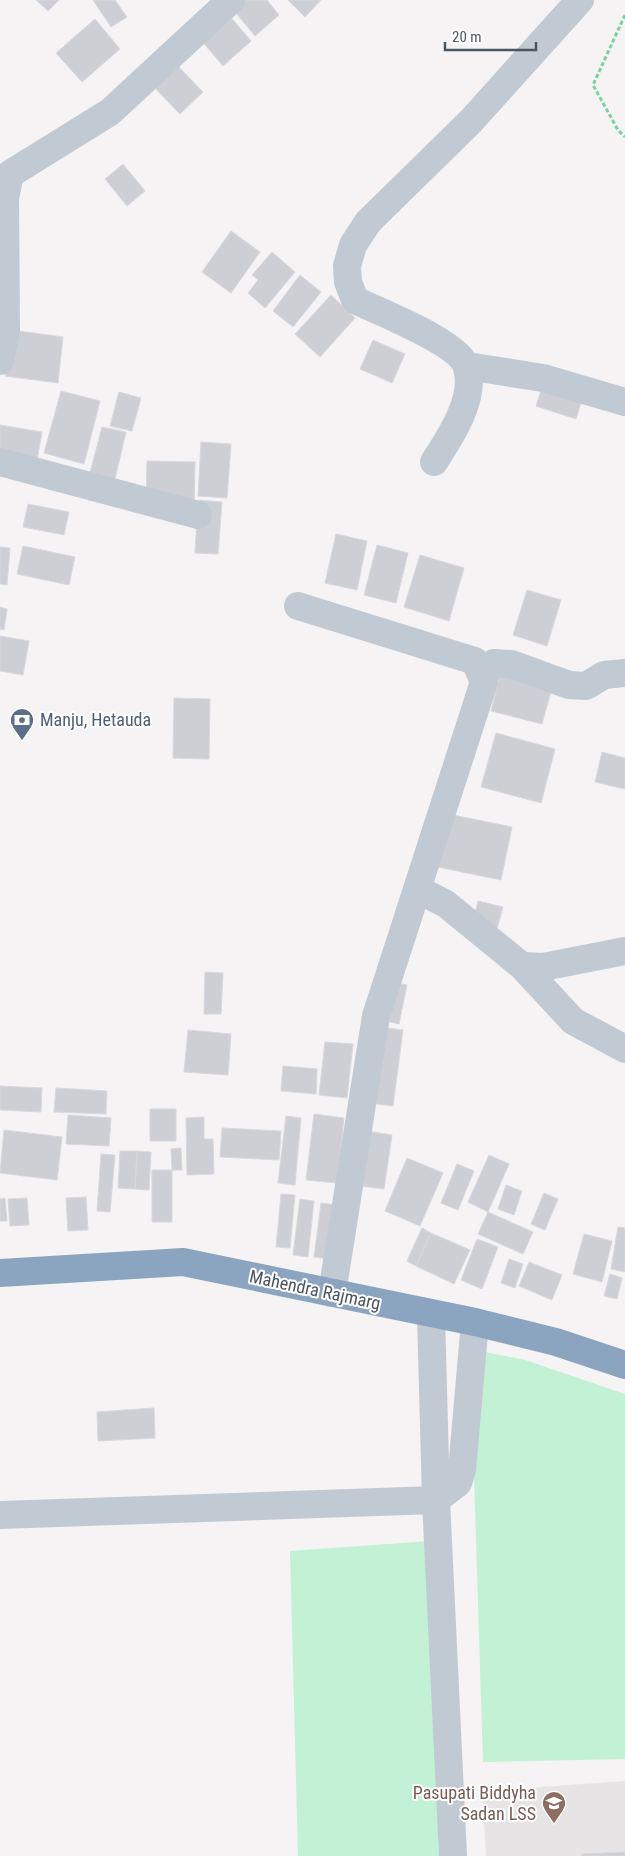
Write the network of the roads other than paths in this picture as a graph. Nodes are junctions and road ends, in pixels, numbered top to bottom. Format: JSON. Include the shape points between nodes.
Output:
{"nodes":[{"id":1,"x":231,"y":0,"type":"edge"},
{"id":2,"x":580,"y":0,"type":"edge"},
{"id":3,"x":0,"y":361,"type":"edge"},
{"id":4,"x":467,"y":366,"type":"junction"},
{"id":5,"x":625,"y":402,"type":"edge"},
{"id":6,"x":0,"y":462,"type":"edge"},
{"id":7,"x":434,"y":462,"type":"dead end"},
{"id":8,"x":198,"y":515,"type":"dead end"},
{"id":9,"x":298,"y":606,"type":"dead end"},
{"id":10,"x":625,"y":673,"type":"edge"},
{"id":11,"x":482,"y":678,"type":"junction"},
{"id":12,"x":417,"y":889,"type":"junction"},
{"id":13,"x":625,"y":951,"type":"edge"},
{"id":14,"x":522,"y":966,"type":"junction"},
{"id":15,"x":625,"y":1048,"type":"edge"},
{"id":16,"x":0,"y":1273,"type":"edge"},
{"id":17,"x":332,"y":1293,"type":"junction"},
{"id":18,"x":431,"y":1315,"type":"junction"},
{"id":19,"x":475,"y":1322,"type":"junction"},
{"id":20,"x":625,"y":1364,"type":"edge"},
{"id":21,"x":436,"y":1500,"type":"junction"},
{"id":22,"x":0,"y":1515,"type":"edge"},
{"id":23,"x":453,"y":1856,"type":"edge"}],
"edges":[{"from":1,"to":3,"type":"street","via":[[110,112],[10,174],[5,198],[6,330]]},
{"from":2,"to":4,"type":"street","via":[[471,121],[368,222],[353,245],[347,266],[348,282],[355,300],[446,343]]},
{"from":4,"to":5,"type":"street","via":[[543,378]]},
{"from":4,"to":7,"type":"street","via":[[469,381],[460,420]]},
{"from":6,"to":8,"type":"street"},
{"from":9,"to":11,"type":"street","via":[[475,661]]},
{"from":10,"to":11,"type":"street","via":[[604,675],[586,686],[569,685],[511,664],[494,663]]},
{"from":11,"to":12,"type":"street","via":[[484,682]]},
{"from":12,"to":14,"type":"street","via":[[446,904]]},
{"from":12,"to":17,"type":"street","via":[[376,1016]]},
{"from":13,"to":14,"type":"street","via":[[543,967]]},
{"from":14,"to":15,"type":"street","via":[[573,1022]]},
{"from":16,"to":17,"type":"highway","name":"Mahendra Rajmarg","via":[[183,1262]]},
{"from":17,"to":18,"type":"highway","name":"Mahendra Rajmarg"},
{"from":18,"to":19,"type":"highway","name":"Mahendra Rajmarg"},
{"from":18,"to":21,"type":"street"},
{"from":19,"to":20,"type":"highway","name":"Mahendra Rajmarg","via":[[556,1342]]},
{"from":19,"to":21,"type":"street","via":[[462,1470],[458,1483]]},
{"from":21,"to":22,"type":"street"},
{"from":21,"to":23,"type":"street"}]}
